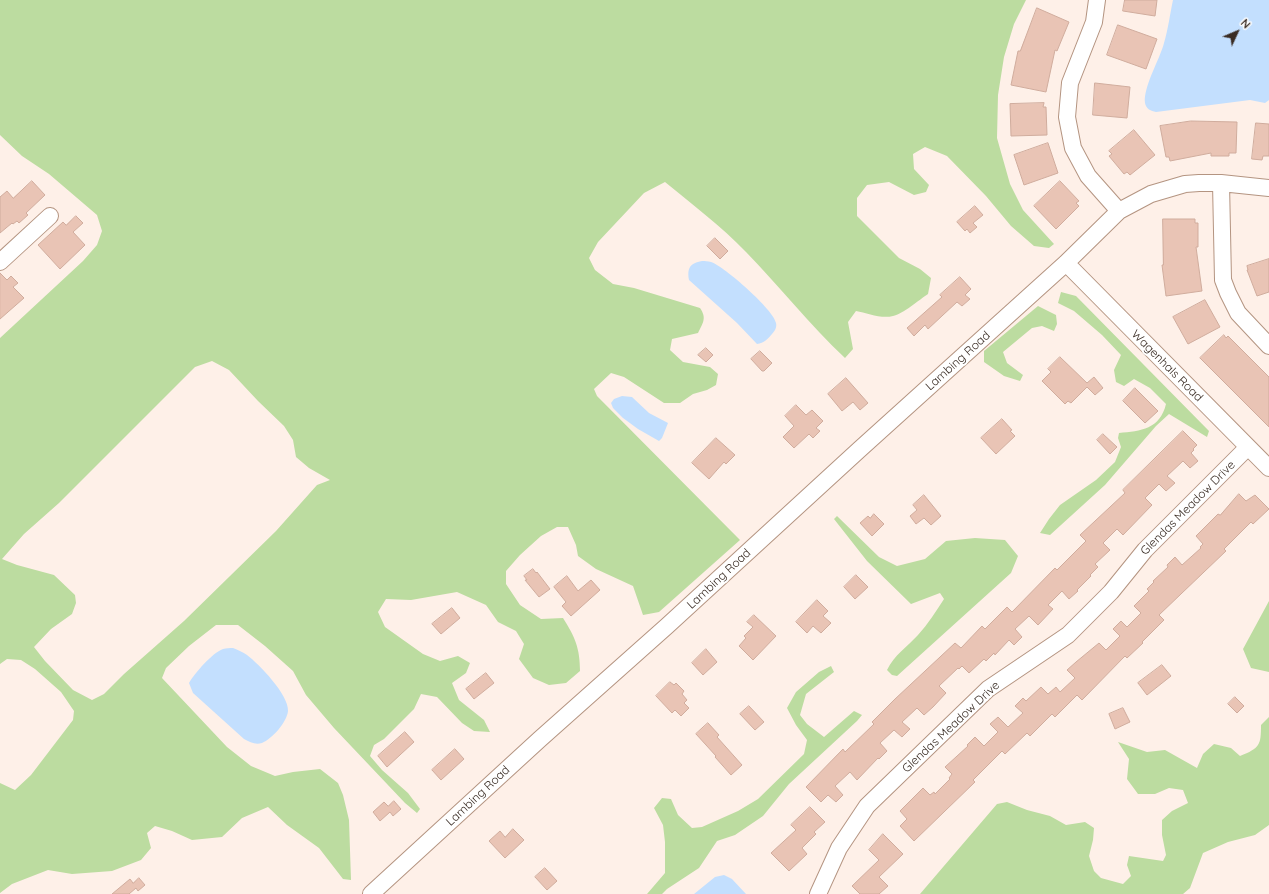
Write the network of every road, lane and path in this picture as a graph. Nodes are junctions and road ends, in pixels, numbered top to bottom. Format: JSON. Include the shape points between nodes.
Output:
{"nodes":[{"id":1,"x":1098,"y":0,"type":"edge"},
{"id":2,"x":1221,"y":183,"type":"junction"},
{"id":3,"x":1269,"y":188,"type":"edge"},
{"id":4,"x":1119,"y":211,"type":"junction"},
{"id":5,"x":50,"y":216,"type":"dead end"},
{"id":6,"x":0,"y":262,"type":"edge"},
{"id":7,"x":1066,"y":264,"type":"junction"},
{"id":8,"x":1269,"y":346,"type":"edge"},
{"id":9,"x":1248,"y":447,"type":"junction"},
{"id":10,"x":1269,"y":468,"type":"edge"},
{"id":11,"x":371,"y":894,"type":"edge"},
{"id":12,"x":818,"y":894,"type":"edge"}],
"edges":[{"from":1,"to":4,"type":"street","via":[[1094,22],[1070,82],[1067,117],[1073,148],[1088,176]]},
{"from":2,"to":3,"type":"street","name":"Lambing Road"},
{"from":2,"to":4,"type":"street","name":"Lambing Road","via":[[1199,183],[1170,188],[1151,194]]},
{"from":2,"to":8,"type":"street","via":[[1223,280],[1238,313]]},
{"from":4,"to":7,"type":"street","name":"Lambing Road"},
{"from":5,"to":6,"type":"street"},
{"from":7,"to":9,"type":"street","name":"Wagenhals Road"},
{"from":7,"to":11,"type":"street","name":"Lambing Road"},
{"from":9,"to":10,"type":"street","name":"Wagenhals Road"},
{"from":9,"to":12,"type":"street","name":"Glendas Meadow Drive","via":[[1145,550],[1111,592],[1068,635],[988,689],[867,806],[839,848]]}]}
